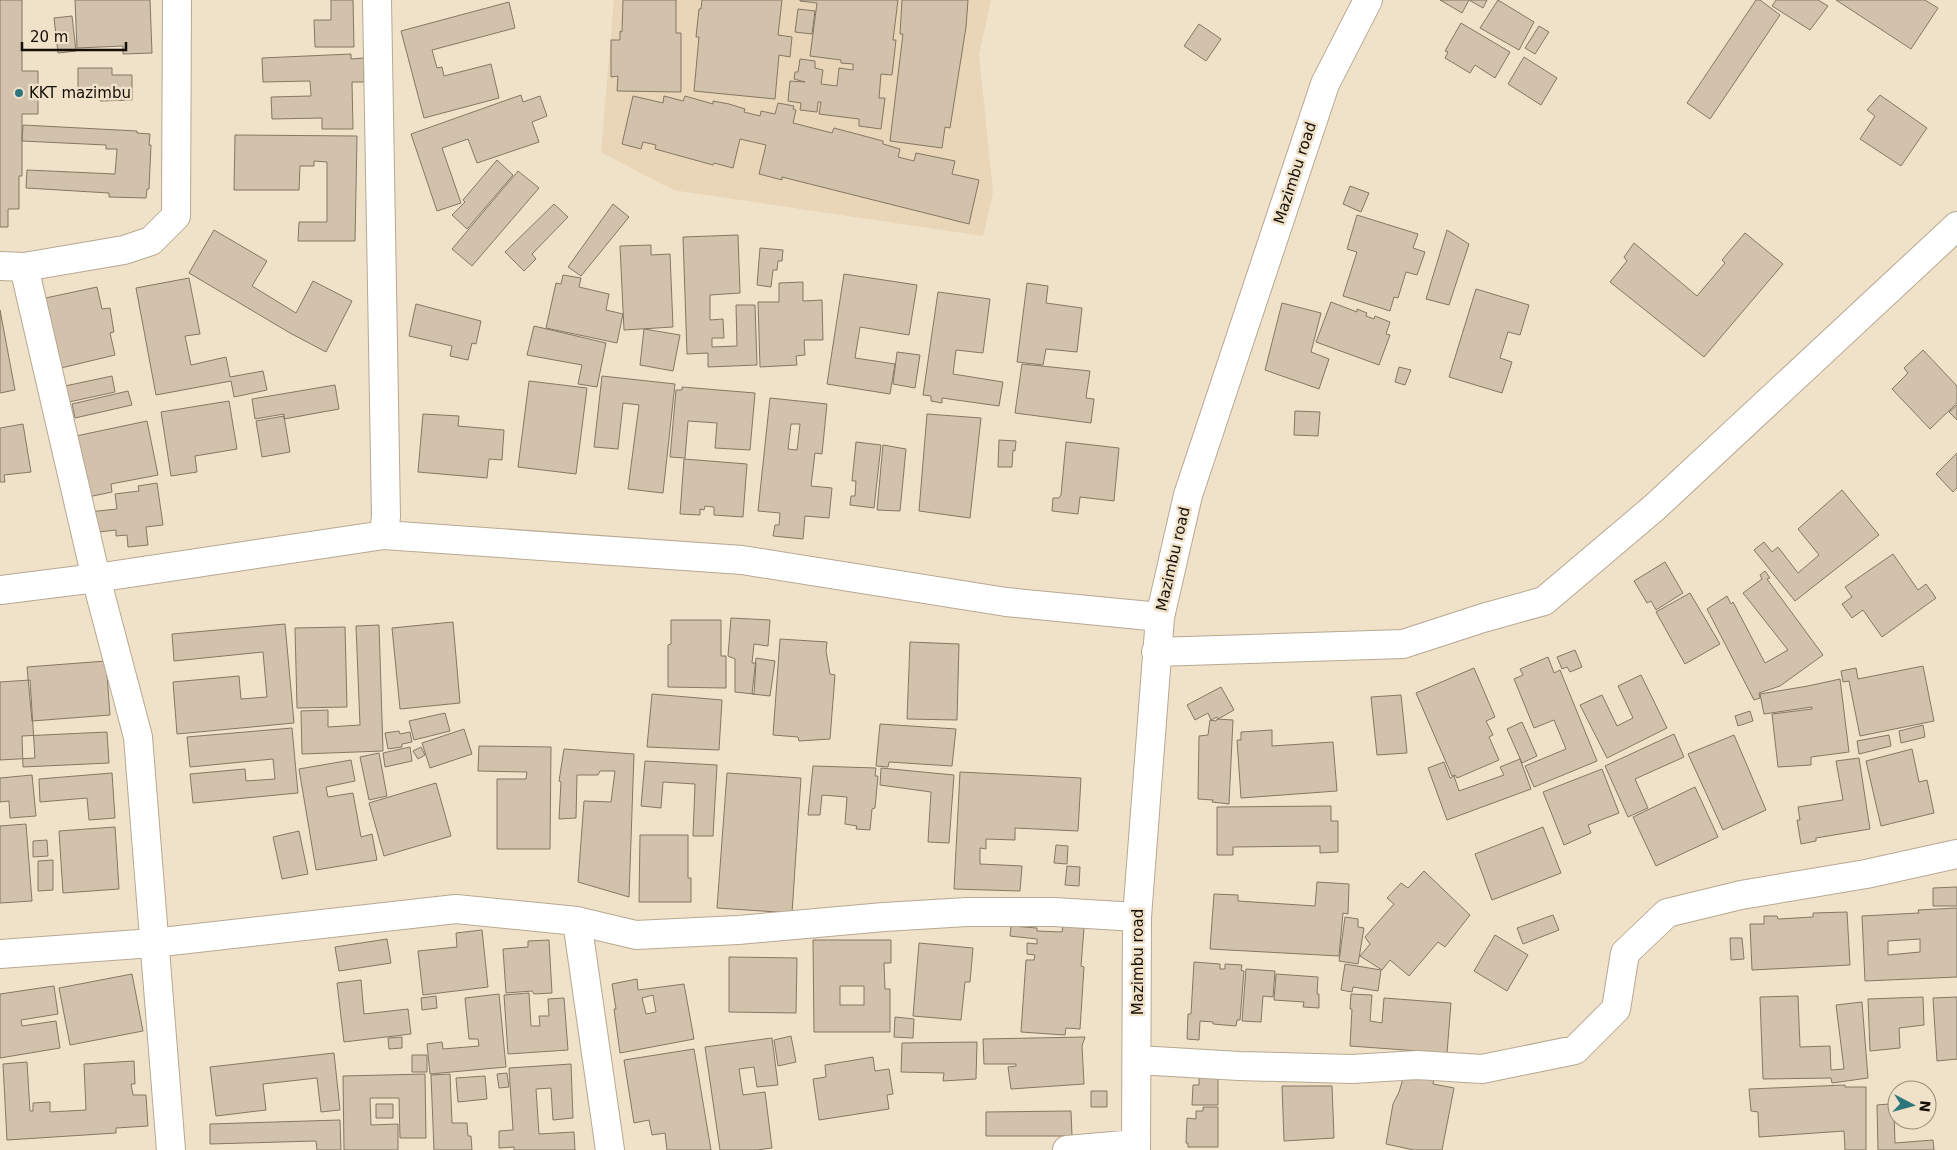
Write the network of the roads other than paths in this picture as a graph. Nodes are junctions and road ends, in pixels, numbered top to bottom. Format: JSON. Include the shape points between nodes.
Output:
{"nodes":[{"id":1,"x":177,"y":0,"type":"edge"},
{"id":2,"x":377,"y":0,"type":"edge"},
{"id":3,"x":1368,"y":0,"type":"edge"},
{"id":4,"x":1957,"y":226,"type":"edge"},
{"id":5,"x":12,"y":267,"type":"edge"},
{"id":6,"x":384,"y":535,"type":"junction"},
{"id":7,"x":96,"y":578,"type":"junction"},
{"id":8,"x":0,"y":590,"type":"edge"},
{"id":9,"x":1160,"y":617,"type":"junction"},
{"id":10,"x":1156,"y":652,"type":"junction"},
{"id":11,"x":1957,"y":854,"type":"edge"},
{"id":12,"x":1137,"y":917,"type":"junction"},
{"id":13,"x":576,"y":921,"type":"junction"},
{"id":14,"x":153,"y":943,"type":"junction"},
{"id":15,"x":0,"y":954,"type":"edge"},
{"id":16,"x":1138,"y":1060,"type":"junction"},
{"id":17,"x":1136,"y":1147,"type":"edge"},
{"id":18,"x":171,"y":1150,"type":"edge"},
{"id":19,"x":610,"y":1150,"type":"edge"},
{"id":20,"x":1068,"y":1150,"type":"edge"}],
"edges":[{"from":1,"to":5,"type":"street","via":[[176,216],[151,241],[124,250]]},
{"from":2,"to":6,"type":"street"},
{"from":3,"to":9,"type":"street","name":"Mazimbu road","via":[[1325,84],[1188,495]]},
{"from":4,"to":10,"type":"street","via":[[1655,508],[1544,601],[1403,644]]},
{"from":5,"to":7,"type":"street"},
{"from":6,"to":7,"type":"street"},
{"from":6,"to":9,"type":"street","via":[[742,560],[1006,602]]},
{"from":7,"to":8,"type":"street"},
{"from":7,"to":14,"type":"street","via":[[138,737]]},
{"from":9,"to":10,"type":"street","name":"Mazimbu road"},
{"from":10,"to":12,"type":"street","name":"Mazimbu road"},
{"from":11,"to":16,"type":"street","via":[[1866,874],[1741,895],[1667,913],[1624,953],[1616,1009],[1575,1050],[1482,1069],[1417,1065],[1352,1069],[1268,1067]]},
{"from":12,"to":13,"type":"street","via":[[1054,912],[967,912],[636,935]]},
{"from":12,"to":16,"type":"street","name":"Mazimbu road"},
{"from":13,"to":14,"type":"street","via":[[456,909]]},
{"from":13,"to":19,"type":"street"},
{"from":14,"to":15,"type":"street"},
{"from":14,"to":18,"type":"street"},
{"from":16,"to":17,"type":"street","name":"Mazimbu road"},
{"from":17,"to":20,"type":"street"}]}
